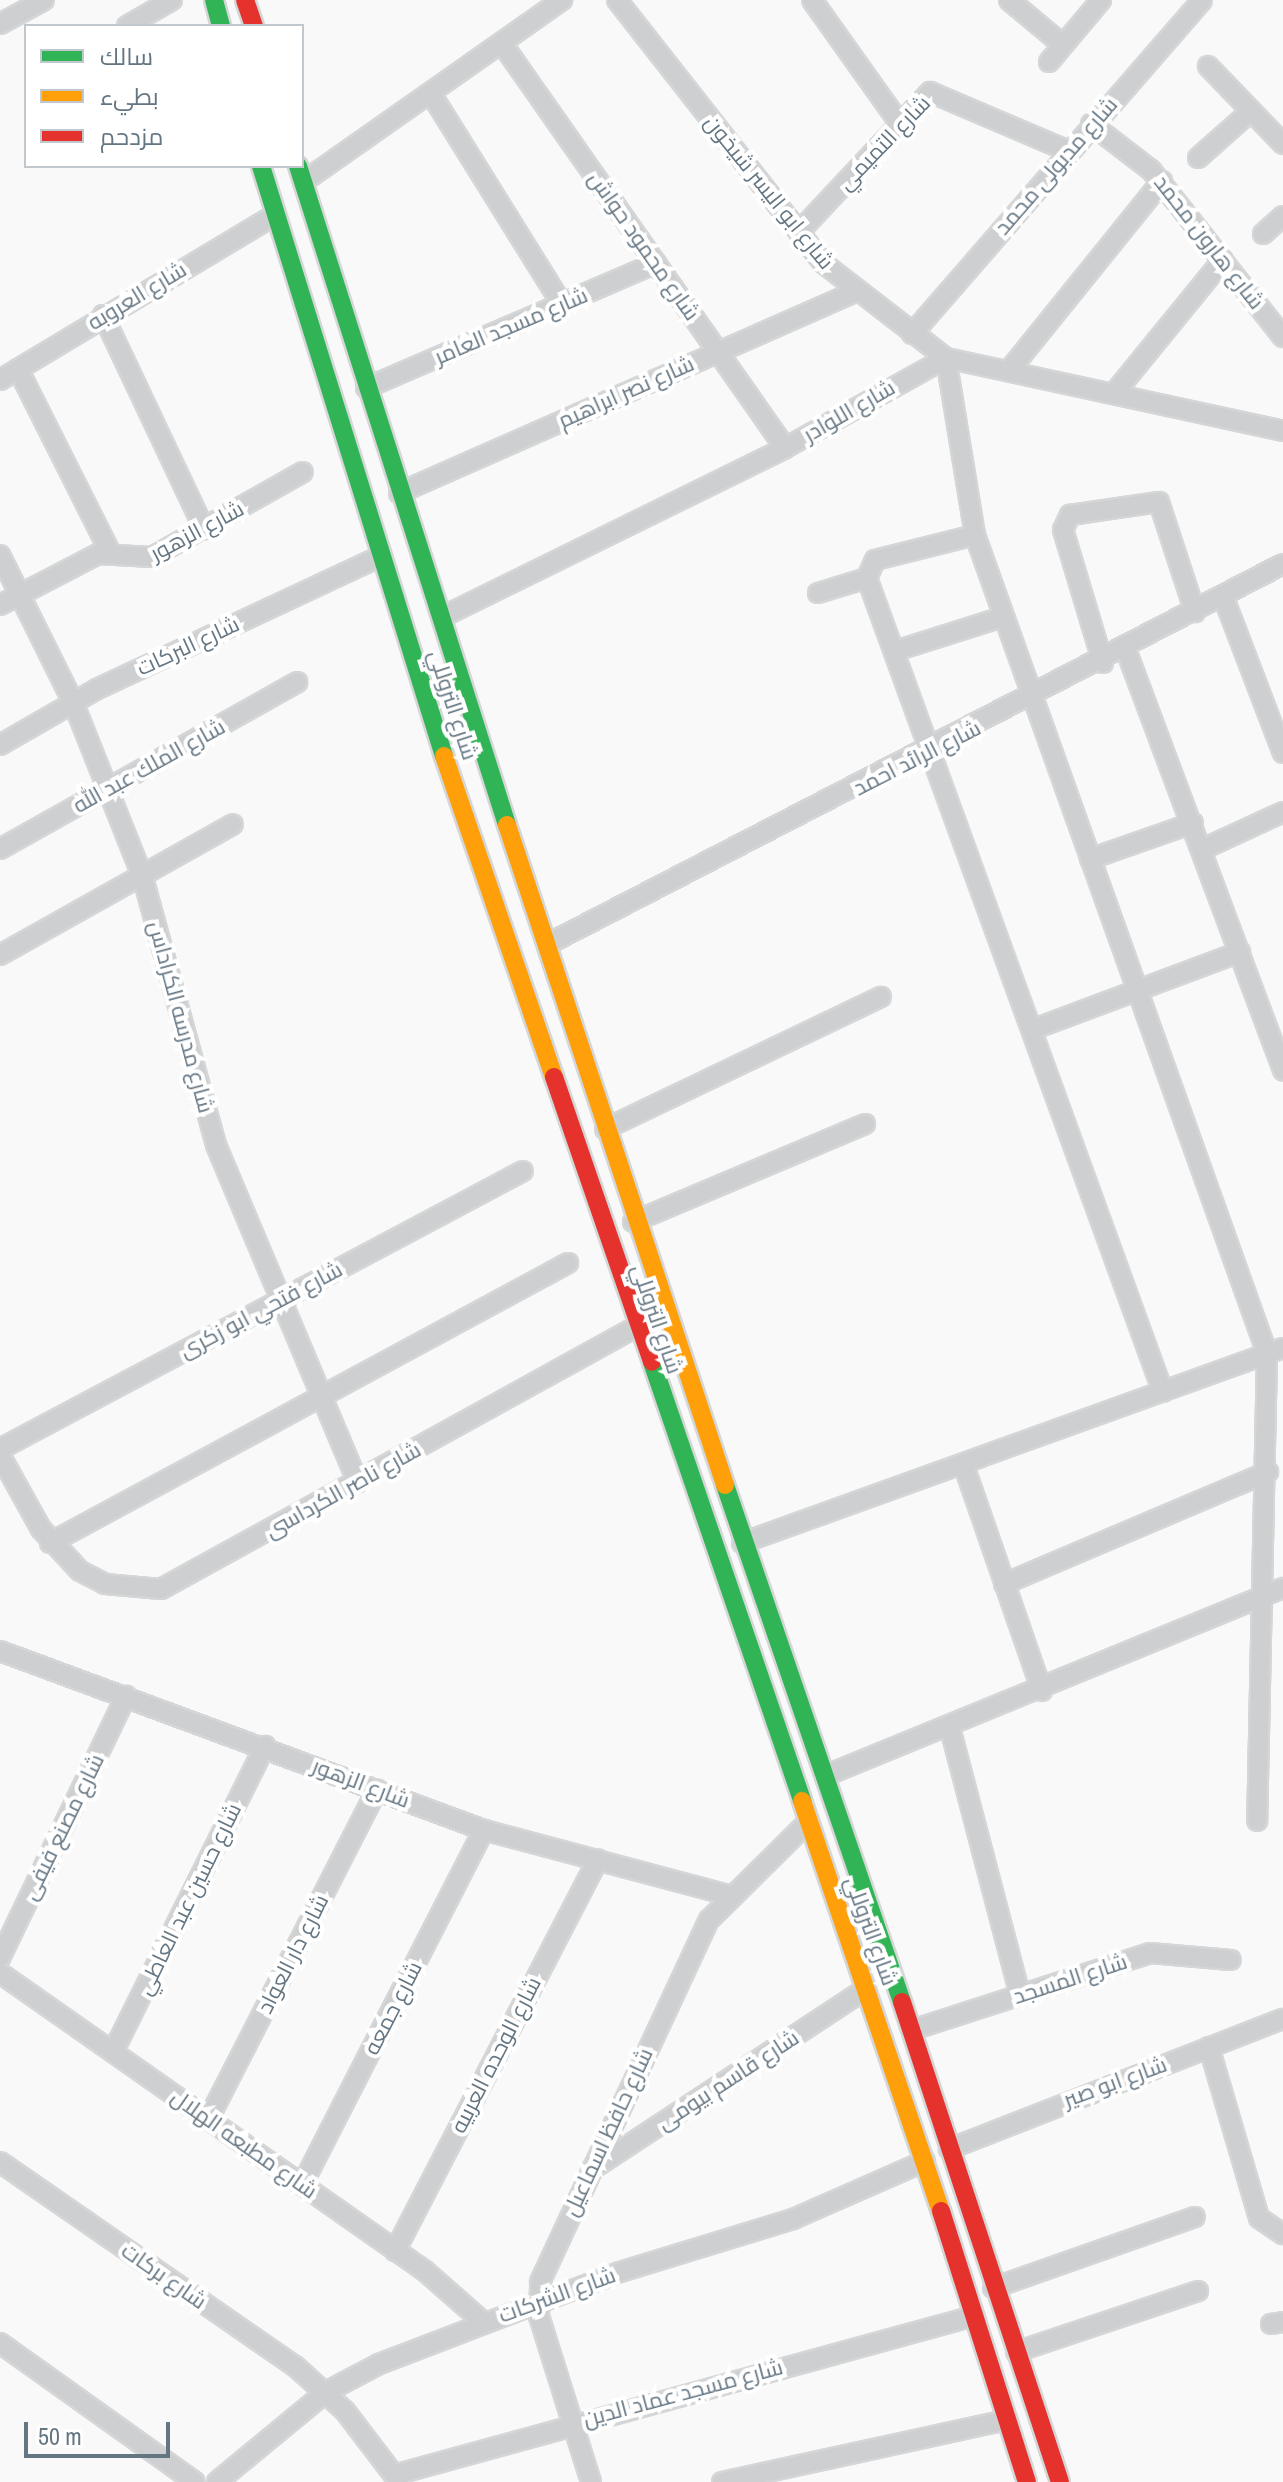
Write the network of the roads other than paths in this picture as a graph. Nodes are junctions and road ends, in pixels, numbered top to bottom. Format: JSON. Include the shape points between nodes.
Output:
{"nodes":[{"id":1,"x":44,"y":0,"type":"edge"},
{"id":2,"x":172,"y":0,"type":"edge"},
{"id":3,"x":214,"y":0,"type":"edge"},
{"id":4,"x":245,"y":0,"type":"edge"},
{"id":5,"x":562,"y":0,"type":"edge"},
{"id":6,"x":617,"y":0,"type":"edge"},
{"id":7,"x":812,"y":0,"type":"edge"},
{"id":8,"x":1009,"y":0,"type":"edge"},
{"id":9,"x":1101,"y":0,"type":"edge"},
{"id":10,"x":1202,"y":0,"type":"edge"},
{"id":11,"x":0,"y":24,"type":"edge"},
{"id":12,"x":130,"y":24,"type":"edge"},
{"id":13,"x":220,"y":24,"type":"edge"},
{"id":14,"x":253,"y":24,"type":"edge"},
{"id":15,"x":503,"y":45,"type":"junction"},
{"id":16,"x":1063,"y":45,"type":"junction"},
{"id":17,"x":1049,"y":62,"type":"dead end"},
{"id":18,"x":1208,"y":66,"type":"dead end"},
{"id":19,"x":433,"y":97,"type":"junction"},
{"id":20,"x":1251,"y":111,"type":"junction"},
{"id":21,"x":900,"y":124,"type":"junction"},
{"id":22,"x":1091,"y":124,"type":"junction"},
{"id":23,"x":1283,"y":144,"type":"edge"},
{"id":24,"x":1068,"y":151,"type":"junction"},
{"id":25,"x":1198,"y":158,"type":"dead end"},
{"id":26,"x":262,"y":168,"type":"edge"},
{"id":27,"x":300,"y":174,"type":"edge"},
{"id":28,"x":1162,"y":181,"type":"junction"},
{"id":29,"x":275,"y":215,"type":"junction"},
{"id":30,"x":1283,"y":216,"type":"edge"},
{"id":31,"x":799,"y":232,"type":"junction"},
{"id":32,"x":1263,"y":234,"type":"dead end"},
{"id":33,"x":1223,"y":260,"type":"junction"},
{"id":34,"x":656,"y":263,"type":"junction"},
{"id":35,"x":854,"y":292,"type":"junction"},
{"id":36,"x":562,"y":304,"type":"junction"},
{"id":37,"x":103,"y":315,"type":"junction"},
{"id":38,"x":912,"y":334,"type":"junction"},
{"id":39,"x":1283,"y":337,"type":"edge"},
{"id":40,"x":718,"y":352,"type":"junction"},
{"id":41,"x":946,"y":358,"type":"junction"},
{"id":42,"x":1012,"y":367,"type":"junction"},
{"id":43,"x":18,"y":369,"type":"junction"},
{"id":44,"x":0,"y":380,"type":"edge"},
{"id":45,"x":366,"y":388,"type":"junction"},
{"id":46,"x":1116,"y":391,"type":"junction"},
{"id":47,"x":1281,"y":429,"type":"edge"},
{"id":48,"x":785,"y":448,"type":"junction"},
{"id":49,"x":303,"y":472,"type":"dead end"},
{"id":50,"x":399,"y":493,"type":"junction"},
{"id":51,"x":204,"y":529,"type":"junction"},
{"id":52,"x":975,"y":535,"type":"junction"},
{"id":53,"x":111,"y":554,"type":"junction"},
{"id":54,"x":0,"y":555,"type":"edge"},
{"id":55,"x":381,"y":556,"type":"junction"},
{"id":56,"x":1283,"y":564,"type":"edge"},
{"id":57,"x":867,"y":578,"type":"junction"},
{"id":58,"x":20,"y":593,"type":"junction"},
{"id":59,"x":818,"y":593,"type":"dead end"},
{"id":60,"x":1223,"y":596,"type":"junction"},
{"id":61,"x":0,"y":605,"type":"edge"},
{"id":62,"x":1195,"y":612,"type":"junction"},
{"id":63,"x":442,"y":617,"type":"junction"},
{"id":64,"x":1003,"y":617,"type":"junction"},
{"id":65,"x":1126,"y":650,"type":"junction"},
{"id":66,"x":895,"y":651,"type":"junction"},
{"id":67,"x":1103,"y":663,"type":"junction"},
{"id":68,"x":297,"y":682,"type":"dead end"},
{"id":69,"x":1034,"y":699,"type":"junction"},
{"id":70,"x":73,"y":702,"type":"junction"},
{"id":71,"x":479,"y":730,"type":"junction"},
{"id":72,"x":440,"y":744,"type":"junction"},
{"id":73,"x":0,"y":745,"type":"edge"},
{"id":74,"x":932,"y":751,"type":"junction"},
{"id":75,"x":1283,"y":753,"type":"edge"},
{"id":76,"x":108,"y":789,"type":"junction"},
{"id":77,"x":1283,"y":812,"type":"edge"},
{"id":78,"x":1193,"y":823,"type":"junction"},
{"id":79,"x":233,"y":824,"type":"dead end"},
{"id":80,"x":0,"y":849,"type":"edge"},
{"id":81,"x":1203,"y":849,"type":"junction"},
{"id":82,"x":1090,"y":859,"type":"junction"},
{"id":83,"x":143,"y":878,"type":"junction"},
{"id":84,"x":548,"y":944,"type":"junction"},
{"id":85,"x":1240,"y":952,"type":"junction"},
{"id":86,"x":0,"y":955,"type":"edge"},
{"id":87,"x":1136,"y":991,"type":"junction"},
{"id":88,"x":881,"y":997,"type":"dead end"},
{"id":89,"x":1034,"y":1029,"type":"junction"},
{"id":90,"x":1278,"y":1042,"type":"edge"},
{"id":91,"x":1283,"y":1071,"type":"edge"},
{"id":92,"x":865,"y":1124,"type":"dead end"},
{"id":93,"x":605,"y":1129,"type":"junction"},
{"id":94,"x":523,"y":1171,"type":"dead end"},
{"id":95,"x":633,"y":1222,"type":"junction"},
{"id":96,"x":568,"y":1263,"type":"dead end"},
{"id":97,"x":281,"y":1300,"type":"junction"},
{"id":98,"x":634,"y":1328,"type":"junction"},
{"id":99,"x":1275,"y":1350,"type":"edge"},
{"id":100,"x":1163,"y":1392,"type":"junction"},
{"id":101,"x":324,"y":1401,"type":"junction"},
{"id":102,"x":0,"y":1449,"type":"edge"},
{"id":103,"x":0,"y":1455,"type":"edge"},
{"id":104,"x":964,"y":1466,"type":"junction"},
{"id":105,"x":1268,"y":1472,"type":"junction"},
{"id":106,"x":358,"y":1482,"type":"junction"},
{"id":107,"x":50,"y":1543,"type":"junction"},
{"id":108,"x":742,"y":1543,"type":"junction"},
{"id":109,"x":1004,"y":1584,"type":"junction"},
{"id":110,"x":1283,"y":1588,"type":"edge"},
{"id":111,"x":1261,"y":1597,"type":"junction"},
{"id":112,"x":0,"y":1651,"type":"edge"},
{"id":113,"x":1042,"y":1691,"type":"junction"},
{"id":114,"x":126,"y":1696,"type":"junction"},
{"id":115,"x":950,"y":1728,"type":"junction"},
{"id":116,"x":265,"y":1746,"type":"junction"},
{"id":117,"x":827,"y":1775,"type":"junction"},
{"id":118,"x":377,"y":1789,"type":"junction"},
{"id":119,"x":1257,"y":1821,"type":"dead end"},
{"id":120,"x":807,"y":1823,"type":"junction"},
{"id":121,"x":484,"y":1830,"type":"junction"},
{"id":122,"x":598,"y":1860,"type":"junction"},
{"id":123,"x":728,"y":1895,"type":"junction"},
{"id":124,"x":0,"y":1958,"type":"edge"},
{"id":125,"x":1231,"y":1960,"type":"dead end"},
{"id":126,"x":0,"y":1973,"type":"edge"},
{"id":127,"x":866,"y":1989,"type":"junction"},
{"id":128,"x":1020,"y":1994,"type":"junction"},
{"id":129,"x":1283,"y":2019,"type":"edge"},
{"id":130,"x":912,"y":2030,"type":"junction"},
{"id":131,"x":1209,"y":2047,"type":"junction"},
{"id":132,"x":113,"y":2052,"type":"junction"},
{"id":133,"x":209,"y":2118,"type":"junction"},
{"id":134,"x":949,"y":2149,"type":"junction"},
{"id":135,"x":925,"y":2161,"type":"junction"},
{"id":136,"x":0,"y":2162,"type":"edge"},
{"id":137,"x":590,"y":2171,"type":"junction"},
{"id":138,"x":302,"y":2185,"type":"junction"},
{"id":139,"x":1195,"y":2217,"type":"dead end"},
{"id":140,"x":1283,"y":2234,"type":"edge"},
{"id":141,"x":395,"y":2251,"type":"junction"},
{"id":142,"x":993,"y":2288,"type":"junction"},
{"id":143,"x":1198,"y":2291,"type":"dead end"},
{"id":144,"x":537,"y":2302,"type":"junction"},
{"id":145,"x":974,"y":2316,"type":"junction"},
{"id":146,"x":483,"y":2322,"type":"junction"},
{"id":147,"x":0,"y":2343,"type":"edge"},
{"id":148,"x":1016,"y":2352,"type":"junction"},
{"id":149,"x":326,"y":2392,"type":"junction"},
{"id":150,"x":1006,"y":2420,"type":"junction"},
{"id":151,"x":573,"y":2423,"type":"junction"},
{"id":152,"x":396,"y":2478,"type":"edge"},
{"id":153,"x":195,"y":2482,"type":"edge"},
{"id":154,"x":217,"y":2482,"type":"edge"},
{"id":155,"x":591,"y":2482,"type":"edge"},
{"id":156,"x":722,"y":2482,"type":"edge"},
{"id":157,"x":1027,"y":2482,"type":"edge"},
{"id":158,"x":1060,"y":2482,"type":"edge"}],
"edges":[{"from":1,"to":11,"type":"street"},
{"from":2,"to":12,"type":"street"},
{"from":3,"to":13,"type":"street"},
{"from":4,"to":14,"type":"street"},
{"from":5,"to":15,"type":"street"},
{"from":6,"to":31,"type":"street","name":"شارع ابو اليسر شيخون"},
{"from":7,"to":21,"type":"street"},
{"from":8,"to":16,"type":"street"},
{"from":9,"to":16,"type":"street"},
{"from":10,"to":22,"type":"street","name":"شارع مدبولى محمد"},
{"from":15,"to":19,"type":"street"},
{"from":15,"to":34,"type":"street","name":"شارع محمود حواش"},
{"from":16,"to":17,"type":"street"},
{"from":18,"to":20,"type":"street"},
{"from":19,"to":27,"type":"street"},
{"from":19,"to":36,"type":"street"},
{"from":20,"to":23,"type":"street"},
{"from":20,"to":25,"type":"street"},
{"from":21,"to":24,"type":"street","name":"شارع التميمي","via":[[935,91]]},
{"from":21,"to":31,"type":"street","name":"شارع التميمي"},
{"from":22,"to":24,"type":"street","name":"شارع مدبولى محمد"},
{"from":22,"to":28,"type":"street","name":"شارع هارون محمد"},
{"from":24,"to":38,"type":"street","name":"شارع مدبولى محمد"},
{"from":26,"to":29,"type":"street","name":"شارع التروللي"},
{"from":27,"to":45,"type":"street","name":"شارع التروللي"},
{"from":28,"to":33,"type":"street","name":"شارع هارون محمد"},
{"from":28,"to":42,"type":"street"},
{"from":29,"to":37,"type":"street","name":"شارع العروبه"},
{"from":29,"to":55,"type":"street","name":"شارع التروللي"},
{"from":30,"to":32,"type":"street"},
{"from":31,"to":35,"type":"street","name":"شارع ابو اليسر شيخون"},
{"from":33,"to":39,"type":"street","name":"شارع هارون محمد"},
{"from":33,"to":46,"type":"street"},
{"from":34,"to":36,"type":"street","name":"شارع مسجد العامر"},
{"from":34,"to":40,"type":"street","name":"شارع محمود حواش"},
{"from":35,"to":38,"type":"street","name":"شارع ابو اليسر شيخون"},
{"from":35,"to":40,"type":"street","name":"شارع نصر ابراهيم"},
{"from":36,"to":45,"type":"street","name":"شارع مسجد العامر"},
{"from":37,"to":43,"type":"street","name":"شارع العروبه"},
{"from":37,"to":51,"type":"street"},
{"from":38,"to":41,"type":"street","name":"شارع ابو اليسر شيخون"},
{"from":40,"to":48,"type":"street","name":"شارع محمود حواش"},
{"from":40,"to":50,"type":"street","name":"شارع نصر ابراهيم"},
{"from":41,"to":42,"type":"street"},
{"from":41,"to":48,"type":"street","name":"شارع اللوادر"},
{"from":41,"to":52,"type":"street"},
{"from":42,"to":46,"type":"street"},
{"from":43,"to":44,"type":"street","name":"شارع العروبه"},
{"from":43,"to":53,"type":"street"},
{"from":45,"to":50,"type":"street","name":"شارع التروللي"},
{"from":46,"to":47,"type":"street"},
{"from":48,"to":63,"type":"street","name":"شارع اللوادر"},
{"from":49,"to":51,"type":"street","name":"شارع الزهور"},
{"from":50,"to":63,"type":"street","name":"شارع التروللي"},
{"from":51,"to":53,"type":"street","name":"شارع الزهور","via":[[152,557]]},
{"from":52,"to":57,"type":"street","via":[[875,560]]},
{"from":52,"to":64,"type":"street"},
{"from":53,"to":58,"type":"street","name":"شارع الزهور","via":[[93,556]]},
{"from":54,"to":58,"type":"street","name":"شارع مدرسه الكراداس"},
{"from":55,"to":70,"type":"street","name":"شارع البركات"},
{"from":55,"to":72,"type":"street","name":"شارع التروللي"},
{"from":56,"to":60,"type":"street","name":"شارع الرائد احمد"},
{"from":57,"to":59,"type":"street"},
{"from":57,"to":66,"type":"street"},
{"from":58,"to":61,"type":"street","name":"شارع الزهور"},
{"from":58,"to":70,"type":"street","name":"شارع مدرسه الكراداس"},
{"from":60,"to":62,"type":"street","name":"شارع الرائد احمد"},
{"from":60,"to":75,"type":"street"},
{"from":62,"to":65,"type":"street","name":"شارع الرائد احمد"},
{"from":62,"to":67,"type":"street","via":[[1159,502],[1070,515],[1063,530]]},
{"from":63,"to":71,"type":"street","name":"شارع التروللي"},
{"from":64,"to":66,"type":"street"},
{"from":64,"to":69,"type":"street"},
{"from":65,"to":67,"type":"street","name":"شارع الرائد احمد"},
{"from":65,"to":78,"type":"street"},
{"from":66,"to":74,"type":"street"},
{"from":67,"to":69,"type":"street","name":"شارع الرائد احمد"},
{"from":68,"to":76,"type":"street","name":"شارع الملك عبد الله"},
{"from":69,"to":74,"type":"street","name":"شارع الرائد احمد"},
{"from":69,"to":82,"type":"street"},
{"from":70,"to":73,"type":"street","name":"شارع البركات"},
{"from":70,"to":76,"type":"street","name":"شارع مدرسه الكراداس"},
{"from":71,"to":72,"type":"street"},
{"from":71,"to":84,"type":"street","name":"شارع التروللي"},
{"from":72,"to":98,"type":"street","name":"شارع التروللي"},
{"from":74,"to":84,"type":"street","name":"شارع الرائد احمد"},
{"from":74,"to":89,"type":"street"},
{"from":76,"to":80,"type":"street","name":"شارع الملك عبد الله"},
{"from":76,"to":83,"type":"street","name":"شارع مدرسه الكراداس"},
{"from":77,"to":81,"type":"street"},
{"from":78,"to":81,"type":"street"},
{"from":78,"to":82,"type":"street"},
{"from":79,"to":83,"type":"street"},
{"from":81,"to":85,"type":"street"},
{"from":82,"to":87,"type":"street"},
{"from":83,"to":86,"type":"street"},
{"from":83,"to":97,"type":"street","name":"شارع مدرسه الكراداس","via":[[216,1145]]},
{"from":84,"to":93,"type":"street","name":"شارع التروللي"},
{"from":85,"to":87,"type":"street"},
{"from":85,"to":90,"type":"street"},
{"from":87,"to":89,"type":"street"},
{"from":87,"to":99,"type":"street"},
{"from":88,"to":93,"type":"street"},
{"from":89,"to":100,"type":"street"},
{"from":90,"to":91,"type":"street"},
{"from":92,"to":95,"type":"street"},
{"from":93,"to":95,"type":"street","name":"شارع التروللي"},
{"from":94,"to":97,"type":"street","name":"شارع فتحي ابو زكرى"},
{"from":95,"to":108,"type":"street","name":"شارع التروللي"},
{"from":96,"to":101,"type":"street"},
{"from":97,"to":101,"type":"street","name":"شارع مدرسه الكراداس"},
{"from":97,"to":102,"type":"street","name":"شارع فتحي ابو زكرى"},
{"from":98,"to":106,"type":"street","name":"شارع ناصر الكرداسى"},
{"from":98,"to":120,"type":"street","name":"شارع التروللي"},
{"from":99,"to":100,"type":"street"},
{"from":99,"to":105,"type":"street"},
{"from":100,"to":104,"type":"street"},
{"from":101,"to":106,"type":"street","name":"شارع مدرسه الكراداس"},
{"from":101,"to":107,"type":"street"},
{"from":103,"to":107,"type":"street"},
{"from":104,"to":108,"type":"street"},
{"from":104,"to":109,"type":"street"},
{"from":105,"to":109,"type":"street"},
{"from":105,"to":111,"type":"street"},
{"from":106,"to":107,"type":"street","name":"شارع ناصر الكرداسى","via":[[161,1589],[105,1584]]},
{"from":108,"to":117,"type":"street","name":"شارع التروللي"},
{"from":109,"to":113,"type":"street"},
{"from":110,"to":111,"type":"street"},
{"from":111,"to":113,"type":"street"},
{"from":111,"to":119,"type":"street"},
{"from":112,"to":114,"type":"street","name":"شارع الزهور"},
{"from":113,"to":115,"type":"street"},
{"from":114,"to":116,"type":"street","name":"شارع الزهور"},
{"from":114,"to":124,"type":"street","name":"شارع مصنع فيفى"},
{"from":115,"to":117,"type":"street"},
{"from":115,"to":128,"type":"street"},
{"from":116,"to":118,"type":"street","name":"شارع الزهور"},
{"from":116,"to":132,"type":"street","name":"شارع حسين عبد العاطي"},
{"from":117,"to":130,"type":"street","name":"شارع التروللي"},
{"from":118,"to":121,"type":"street","name":"شارع الزهور"},
{"from":118,"to":133,"type":"street","name":"شارع دار العواد"},
{"from":120,"to":123,"type":"street","name":"شارع حافظ اسماعيل"},
{"from":120,"to":127,"type":"street","name":"شارع التروللي"},
{"from":121,"to":122,"type":"street","name":"شارع الزهور"},
{"from":121,"to":138,"type":"street","name":"شارع جمعه"},
{"from":122,"to":123,"type":"street","name":"شارع الزهور"},
{"from":122,"to":141,"type":"street","name":"شارع الوحده العربيه"},
{"from":123,"to":137,"type":"street","name":"شارع حافظ اسماعيل","via":[[694,1946]]},
{"from":125,"to":128,"type":"street","name":"شارع المسجد","via":[[1150,1953]]},
{"from":126,"to":132,"type":"street","name":"شارع مطبعه الهلال"},
{"from":127,"to":135,"type":"street","name":"شارع التروللي"},
{"from":127,"to":137,"type":"street","name":"شارع قاسم بيومى"},
{"from":128,"to":130,"type":"street","name":"شارع المسجد"},
{"from":129,"to":131,"type":"street","name":"شارع ابو صير"},
{"from":130,"to":134,"type":"street","name":"شارع التروللي"},
{"from":131,"to":134,"type":"street","name":"شارع ابو صير"},
{"from":131,"to":140,"type":"street","via":[[1259,2218]]},
{"from":132,"to":133,"type":"street","name":"شارع مطبعه الهلال"},
{"from":133,"to":138,"type":"street","name":"شارع مطبعه الهلال"},
{"from":134,"to":142,"type":"street","name":"شارع التروللي"},
{"from":135,"to":144,"type":"street","name":"شارع الشركات","via":[[793,2219]]},
{"from":135,"to":145,"type":"street","name":"شارع التروللي"},
{"from":136,"to":149,"type":"street","name":"شارع بركات"},
{"from":137,"to":144,"type":"street","name":"شارع حافظ اسماعيل"},
{"from":138,"to":141,"type":"street","name":"شارع مطبعه الهلال"},
{"from":139,"to":142,"type":"street"},
{"from":141,"to":146,"type":"street","name":"شارع مطبعه الهلال"},
{"from":142,"to":148,"type":"street","name":"شارع التروللي"},
{"from":143,"to":148,"type":"street"},
{"from":144,"to":146,"type":"street","name":"شارع الشركات"},
{"from":144,"to":151,"type":"street"},
{"from":145,"to":150,"type":"street","name":"شارع التروللي"},
{"from":145,"to":151,"type":"street","name":"شارع مسجد عماد الدين"},
{"from":146,"to":149,"type":"street","name":"شارع الشركات"},
{"from":147,"to":153,"type":"street"},
{"from":148,"to":158,"type":"street","name":"شارع التروللي"},
{"from":149,"to":152,"type":"street","name":"شارع بركات"},
{"from":149,"to":154,"type":"street","name":"شارع الشركات"},
{"from":150,"to":156,"type":"street"},
{"from":150,"to":157,"type":"street","name":"شارع التروللي"},
{"from":151,"to":152,"type":"street","name":"شارع مسجد عماد الدين"},
{"from":151,"to":155,"type":"street"}]}
